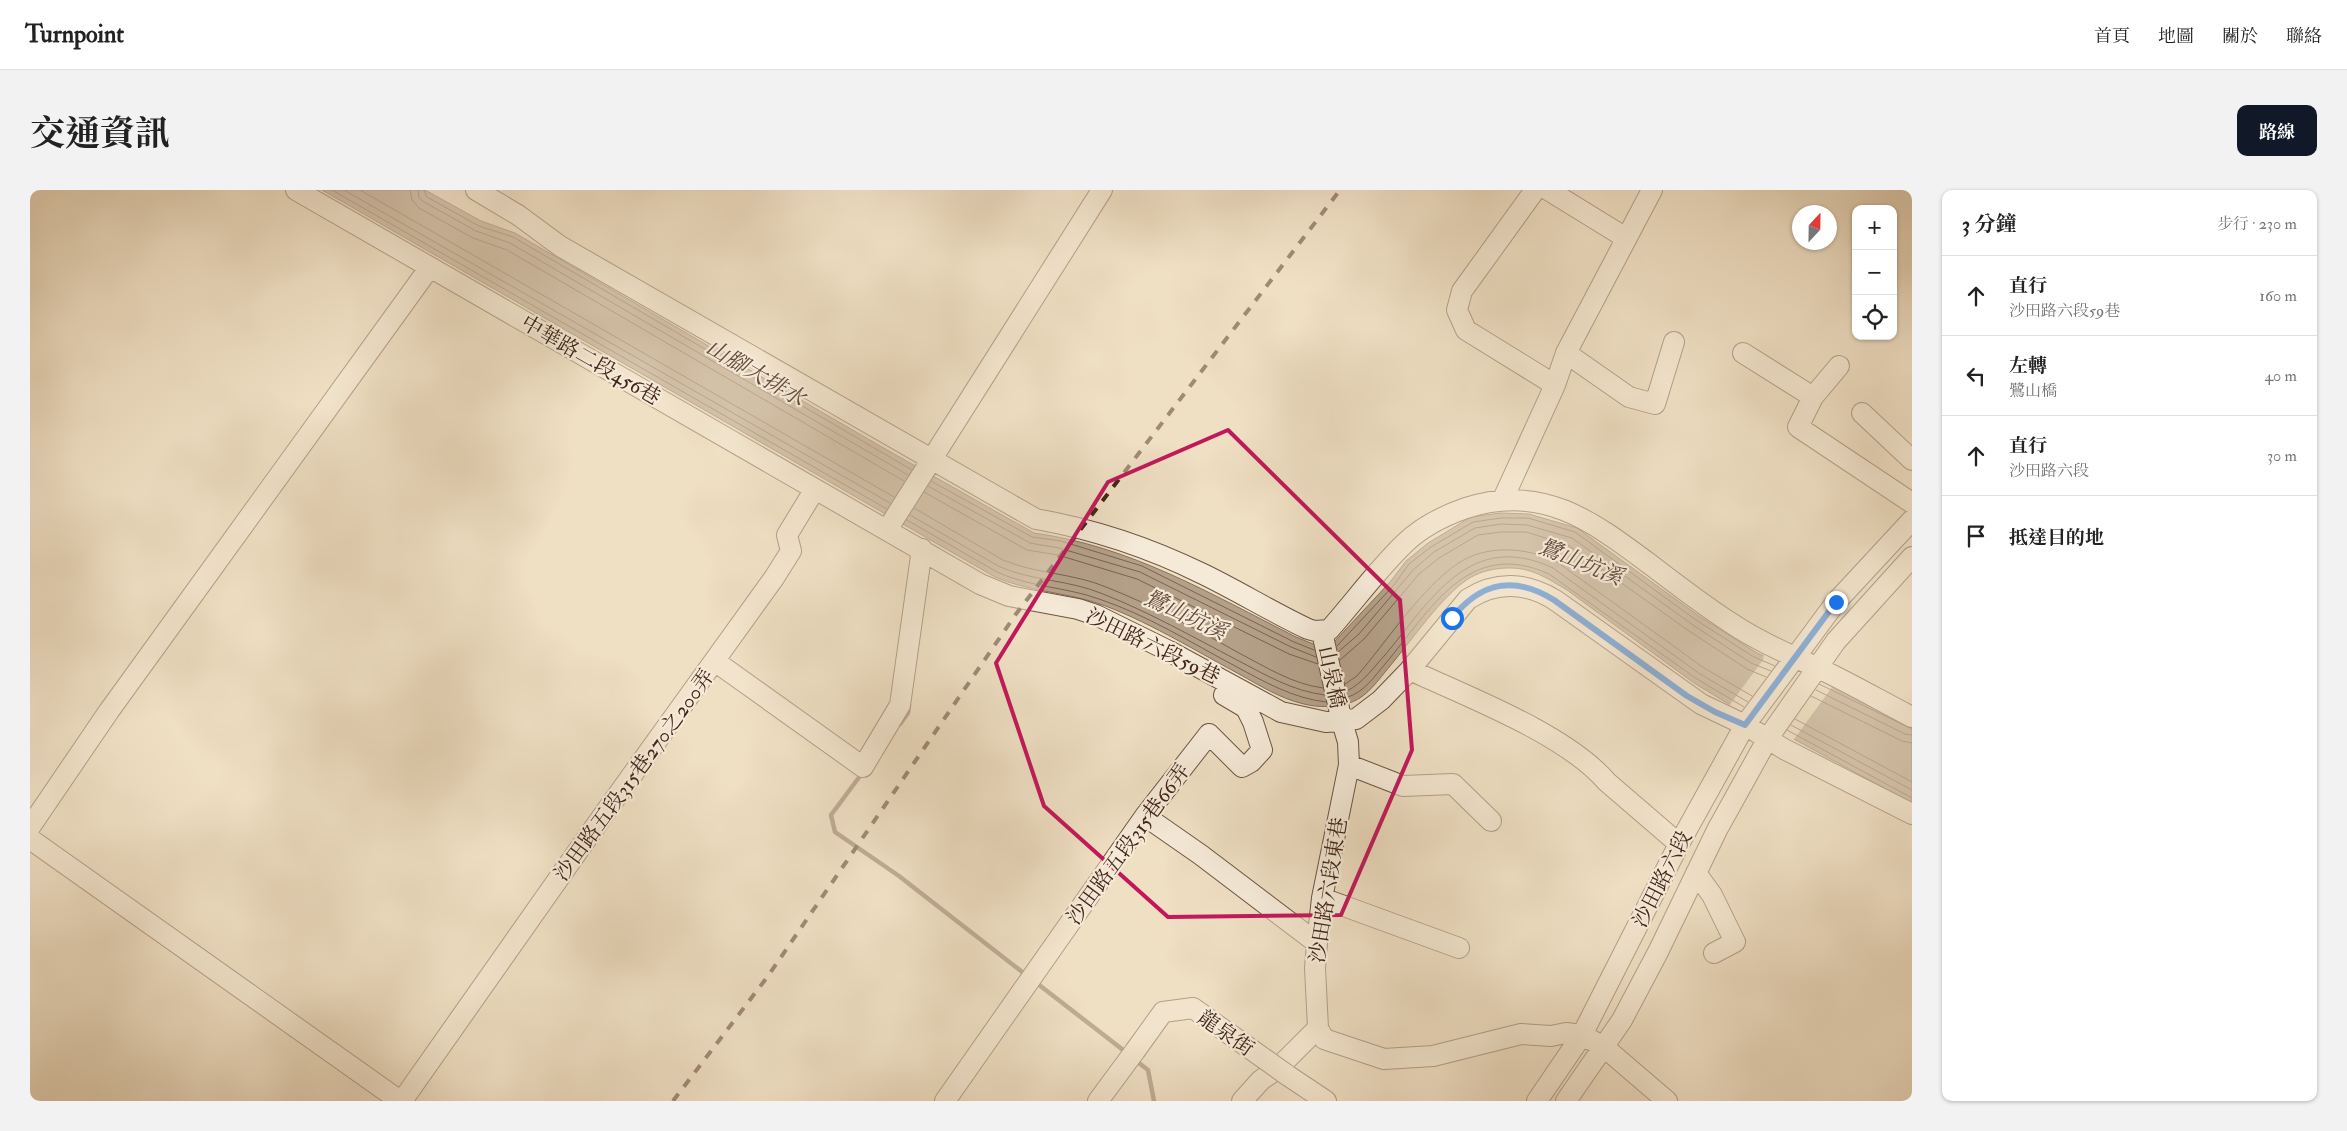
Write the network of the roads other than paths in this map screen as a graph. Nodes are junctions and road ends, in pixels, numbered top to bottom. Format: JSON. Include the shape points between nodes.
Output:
{"nodes":[{"id":1,"x":296,"y":190,"type":"edge"},
{"id":2,"x":476,"y":190,"type":"edge"},
{"id":3,"x":1102,"y":190,"type":"edge"},
{"id":4,"x":1535,"y":190,"type":"edge"},
{"id":5,"x":1548,"y":190,"type":"edge"},
{"id":6,"x":1652,"y":190,"type":"edge"},
{"id":7,"x":1626,"y":238,"type":"junction"},
{"id":8,"x":430,"y":267,"type":"junction"},
{"id":9,"x":1674,"y":342,"type":"dead end"},
{"id":10,"x":1743,"y":352,"type":"dead end"},
{"id":11,"x":1566,"y":353,"type":"junction"},
{"id":12,"x":1838,"y":366,"type":"dead end"},
{"id":13,"x":1555,"y":385,"type":"junction"},
{"id":14,"x":1813,"y":398,"type":"junction"},
{"id":15,"x":1862,"y":413,"type":"dead end"},
{"id":16,"x":932,"y":460,"type":"junction"},
{"id":17,"x":1912,"y":460,"type":"edge"},
{"id":18,"x":814,"y":489,"type":"junction"},
{"id":19,"x":1503,"y":499,"type":"junction"},
{"id":20,"x":1912,"y":503,"type":"edge"},
{"id":21,"x":1912,"y":520,"type":"edge"},
{"id":22,"x":887,"y":530,"type":"junction"},
{"id":23,"x":922,"y":549,"type":"junction"},
{"id":24,"x":1912,"y":557,"type":"edge"},
{"id":25,"x":1322,"y":632,"type":"junction"},
{"id":26,"x":1792,"y":659,"type":"junction"},
{"id":27,"x":716,"y":662,"type":"junction"},
{"id":28,"x":1204,"y":670,"type":"junction"},
{"id":29,"x":1410,"y":670,"type":"junction"},
{"id":30,"x":1815,"y":672,"type":"junction"},
{"id":31,"x":1912,"y":718,"type":"edge"},
{"id":32,"x":1342,"y":722,"type":"junction"},
{"id":33,"x":1745,"y":725,"type":"junction"},
{"id":34,"x":1768,"y":738,"type":"junction"},
{"id":35,"x":1349,"y":765,"type":"junction"},
{"id":36,"x":1912,"y":814,"type":"edge"},
{"id":37,"x":1145,"y":816,"type":"junction"},
{"id":38,"x":1491,"y":821,"type":"dead end"},
{"id":39,"x":30,"y":827,"type":"edge"},
{"id":40,"x":30,"y":839,"type":"edge"},
{"id":41,"x":1679,"y":844,"type":"junction"},
{"id":42,"x":1696,"y":873,"type":"junction"},
{"id":43,"x":1322,"y":898,"type":"junction"},
{"id":44,"x":1317,"y":943,"type":"junction"},
{"id":45,"x":1458,"y":948,"type":"dead end"},
{"id":46,"x":1714,"y":953,"type":"dead end"},
{"id":47,"x":1318,"y":1028,"type":"junction"},
{"id":48,"x":1582,"y":1036,"type":"junction"},
{"id":49,"x":1604,"y":1047,"type":"junction"},
{"id":50,"x":401,"y":1101,"type":"edge"},
{"id":51,"x":945,"y":1101,"type":"edge"},
{"id":52,"x":1098,"y":1101,"type":"edge"},
{"id":53,"x":1242,"y":1101,"type":"edge"},
{"id":54,"x":1326,"y":1101,"type":"edge"},
{"id":55,"x":1537,"y":1101,"type":"edge"},
{"id":56,"x":1566,"y":1101,"type":"edge"},
{"id":57,"x":1667,"y":1101,"type":"edge"}],
"edges":[{"from":1,"to":8,"type":"street","name":"中華路二段456巷"},
{"from":2,"to":16,"type":"street","via":[[560,246]]},
{"from":3,"to":16,"type":"street"},
{"from":4,"to":13,"type":"street","via":[[1462,291],[1457,310],[1466,330]]},
{"from":5,"to":7,"type":"street"},
{"from":6,"to":7,"type":"street"},
{"from":7,"to":11,"type":"street"},
{"from":8,"to":18,"type":"street","name":"中華路二段456巷"},
{"from":8,"to":39,"type":"street","via":[[115,703]]},
{"from":9,"to":11,"type":"street","via":[[1655,404],[1629,396]]},
{"from":10,"to":14,"type":"street"},
{"from":11,"to":13,"type":"street"},
{"from":12,"to":14,"type":"street"},
{"from":13,"to":19,"type":"street"},
{"from":14,"to":20,"type":"street","via":[[1798,427]]},
{"from":15,"to":17,"type":"street"},
{"from":16,"to":22,"type":"street"},
{"from":16,"to":25,"type":"street","via":[[1036,519],[1100,534],[1166,557],[1308,629]]},
{"from":18,"to":22,"type":"street","name":"中華路二段456巷"},
{"from":18,"to":27,"type":"street","via":[[787,535],[791,551]]},
{"from":19,"to":25,"type":"street","via":[[1455,512],[1426,527],[1404,544],[1329,630]]},
{"from":19,"to":26,"type":"street","via":[[1546,504],[1584,518],[1732,624]]},
{"from":21,"to":26,"type":"street","via":[[1836,602]]},
{"from":22,"to":23,"type":"street","name":"沙田路六段59巷"},
{"from":23,"to":27,"type":"street","name":"沙田路五段315巷270之200弄","via":[[900,706],[863,767]]},
{"from":23,"to":28,"type":"street","name":"沙田路六段59巷","via":[[991,590],[1096,615]]},
{"from":24,"to":30,"type":"street","via":[[1836,641]]},
{"from":25,"to":32,"type":"street","name":"山泉橋"},
{"from":26,"to":30,"type":"street"},
{"from":26,"to":33,"type":"street","name":"沙田路六段"},
{"from":27,"to":50,"type":"street","name":"沙田路五段315巷270之200弄"},
{"from":28,"to":32,"type":"street","name":"沙田路六段59巷","via":[[1281,712],[1326,722]]},
{"from":28,"to":37,"type":"street","name":"沙田路五段315巷66弄","via":[[1205,683],[1246,708],[1262,750],[1242,767],[1209,734]]},
{"from":29,"to":32,"type":"street","name":"沙田路六段59巷","via":[[1356,720]]},
{"from":29,"to":33,"type":"street","name":"沙田路六段59巷","via":[[1468,599],[1480,591],[1500,586],[1523,586],[1554,600],[1687,696]]},
{"from":29,"to":41,"type":"street","via":[[1533,728],[1567,748]]},
{"from":30,"to":31,"type":"street"},
{"from":30,"to":34,"type":"street","name":"沙田路六段"},
{"from":32,"to":35,"type":"street","name":"沙田路六段東巷","via":[[1348,742]]},
{"from":33,"to":34,"type":"street","name":"沙田路六段59巷"},
{"from":33,"to":41,"type":"street","name":"沙田路六段"},
{"from":34,"to":36,"type":"street","name":"沙田路六段59巷"},
{"from":34,"to":42,"type":"street","name":"沙田路六段"},
{"from":35,"to":38,"type":"street","via":[[1403,786],[1453,784]]},
{"from":35,"to":43,"type":"street","name":"沙田路六段東巷"},
{"from":37,"to":44,"type":"street"},
{"from":37,"to":51,"type":"street","name":"沙田路五段315巷66弄"},
{"from":40,"to":50,"type":"street"},
{"from":41,"to":48,"type":"street","name":"沙田路六段"},
{"from":42,"to":46,"type":"street","via":[[1712,895],[1735,942]]},
{"from":42,"to":49,"type":"street","name":"沙田路六段","via":[[1658,952]]},
{"from":43,"to":44,"type":"street","name":"沙田路六段東巷"},
{"from":43,"to":45,"type":"street"},
{"from":44,"to":47,"type":"street","name":"沙田路六段東巷"},
{"from":47,"to":48,"type":"street","via":[[1324,1039],[1384,1059],[1433,1056],[1520,1034]]},
{"from":47,"to":53,"type":"street"},
{"from":48,"to":49,"type":"street"},
{"from":48,"to":55,"type":"street","name":"沙田路六段"},
{"from":49,"to":56,"type":"street","name":"沙田路六段"},
{"from":49,"to":57,"type":"street"},
{"from":52,"to":54,"type":"street","name":"龍泉街","bridge":true,"via":[[1163,1012],[1192,1008]]}]}
